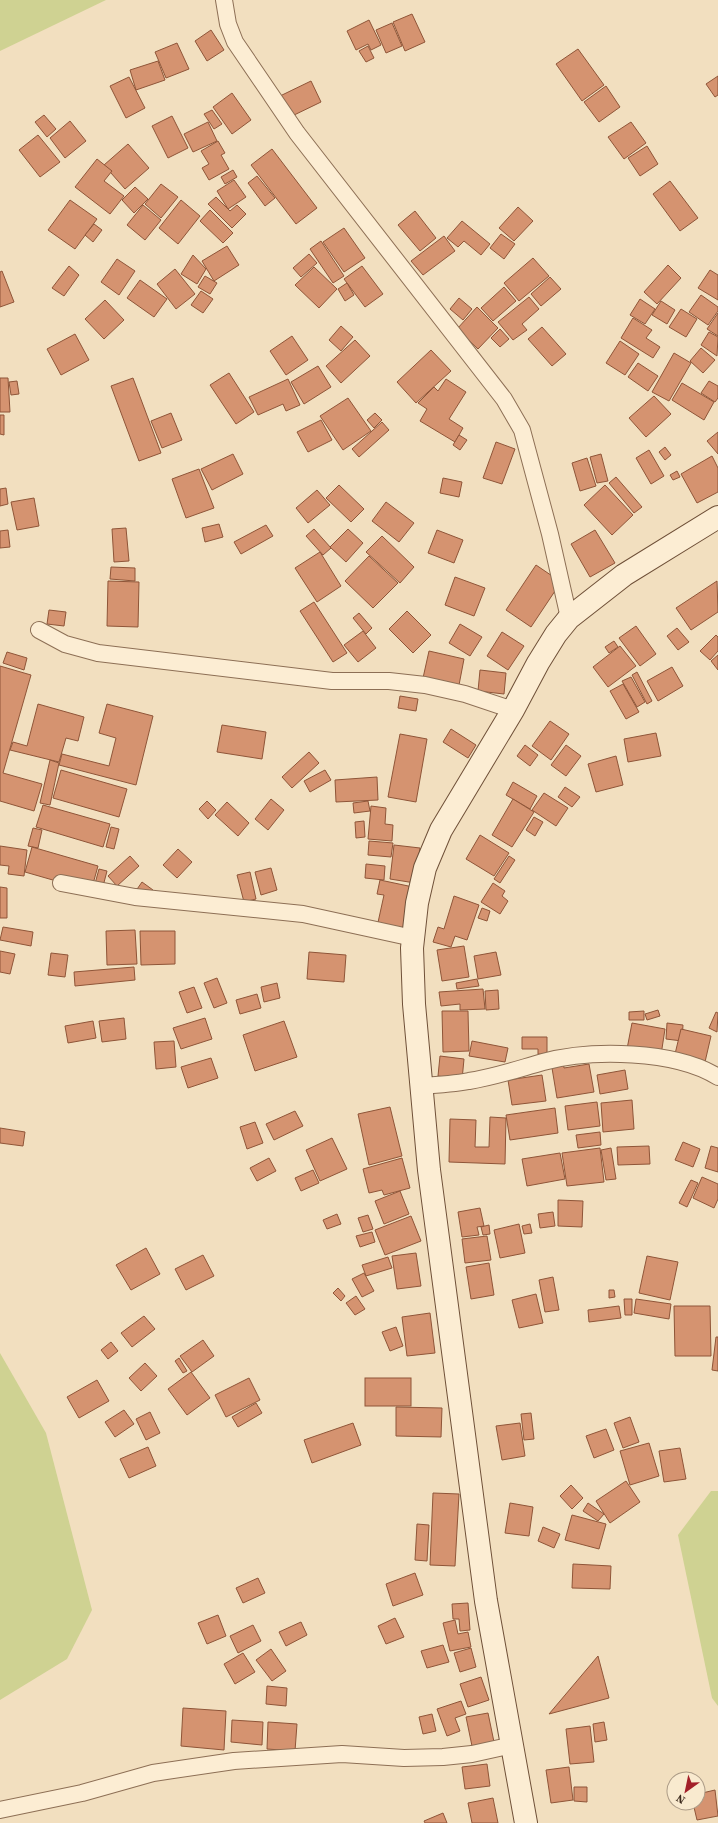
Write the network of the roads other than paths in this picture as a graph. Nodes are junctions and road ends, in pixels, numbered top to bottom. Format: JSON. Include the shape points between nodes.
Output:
{"nodes":[{"id":1,"x":224,"y":0,"type":"edge"},
{"id":2,"x":718,"y":517,"type":"edge"},
{"id":3,"x":570,"y":618,"type":"junction"},
{"id":4,"x":39,"y":630,"type":"dead end"},
{"id":5,"x":513,"y":710,"type":"junction"},
{"id":6,"x":61,"y":883,"type":"dead end"},
{"id":7,"x":413,"y":938,"type":"junction"},
{"id":8,"x":718,"y":1077,"type":"edge"},
{"id":9,"x":421,"y":1086,"type":"junction"},
{"id":10,"x":513,"y":1745,"type":"junction"},
{"id":11,"x":0,"y":1810,"type":"edge"},
{"id":12,"x":526,"y":1823,"type":"edge"}],
"edges":[{"from":1,"to":3,"type":"street","via":[[228,24],[235,42],[246,59],[298,133],[504,399],[522,430]]},
{"from":2,"to":3,"type":"street","via":[[624,575]]},
{"from":3,"to":5,"type":"street","via":[[556,634],[538,663]]},
{"from":4,"to":5,"type":"street","via":[[65,644],[98,653],[332,681],[425,685],[465,694]]},
{"from":5,"to":7,"type":"street","via":[[441,830],[428,861],[417,903]]},
{"from":6,"to":7,"type":"street","via":[[135,897],[302,914]]},
{"from":7,"to":9,"type":"street","via":[[414,1004]]},
{"from":8,"to":9,"type":"street","via":[[706,1070],[680,1062],[641,1055],[601,1054],[543,1062],[469,1082]]},
{"from":9,"to":10,"type":"street","via":[[429,1170],[486,1601]]},
{"from":10,"to":11,"type":"street","via":[[443,1757],[404,1758],[342,1754],[234,1761],[153,1773],[82,1793]]},
{"from":10,"to":12,"type":"street"}]}
